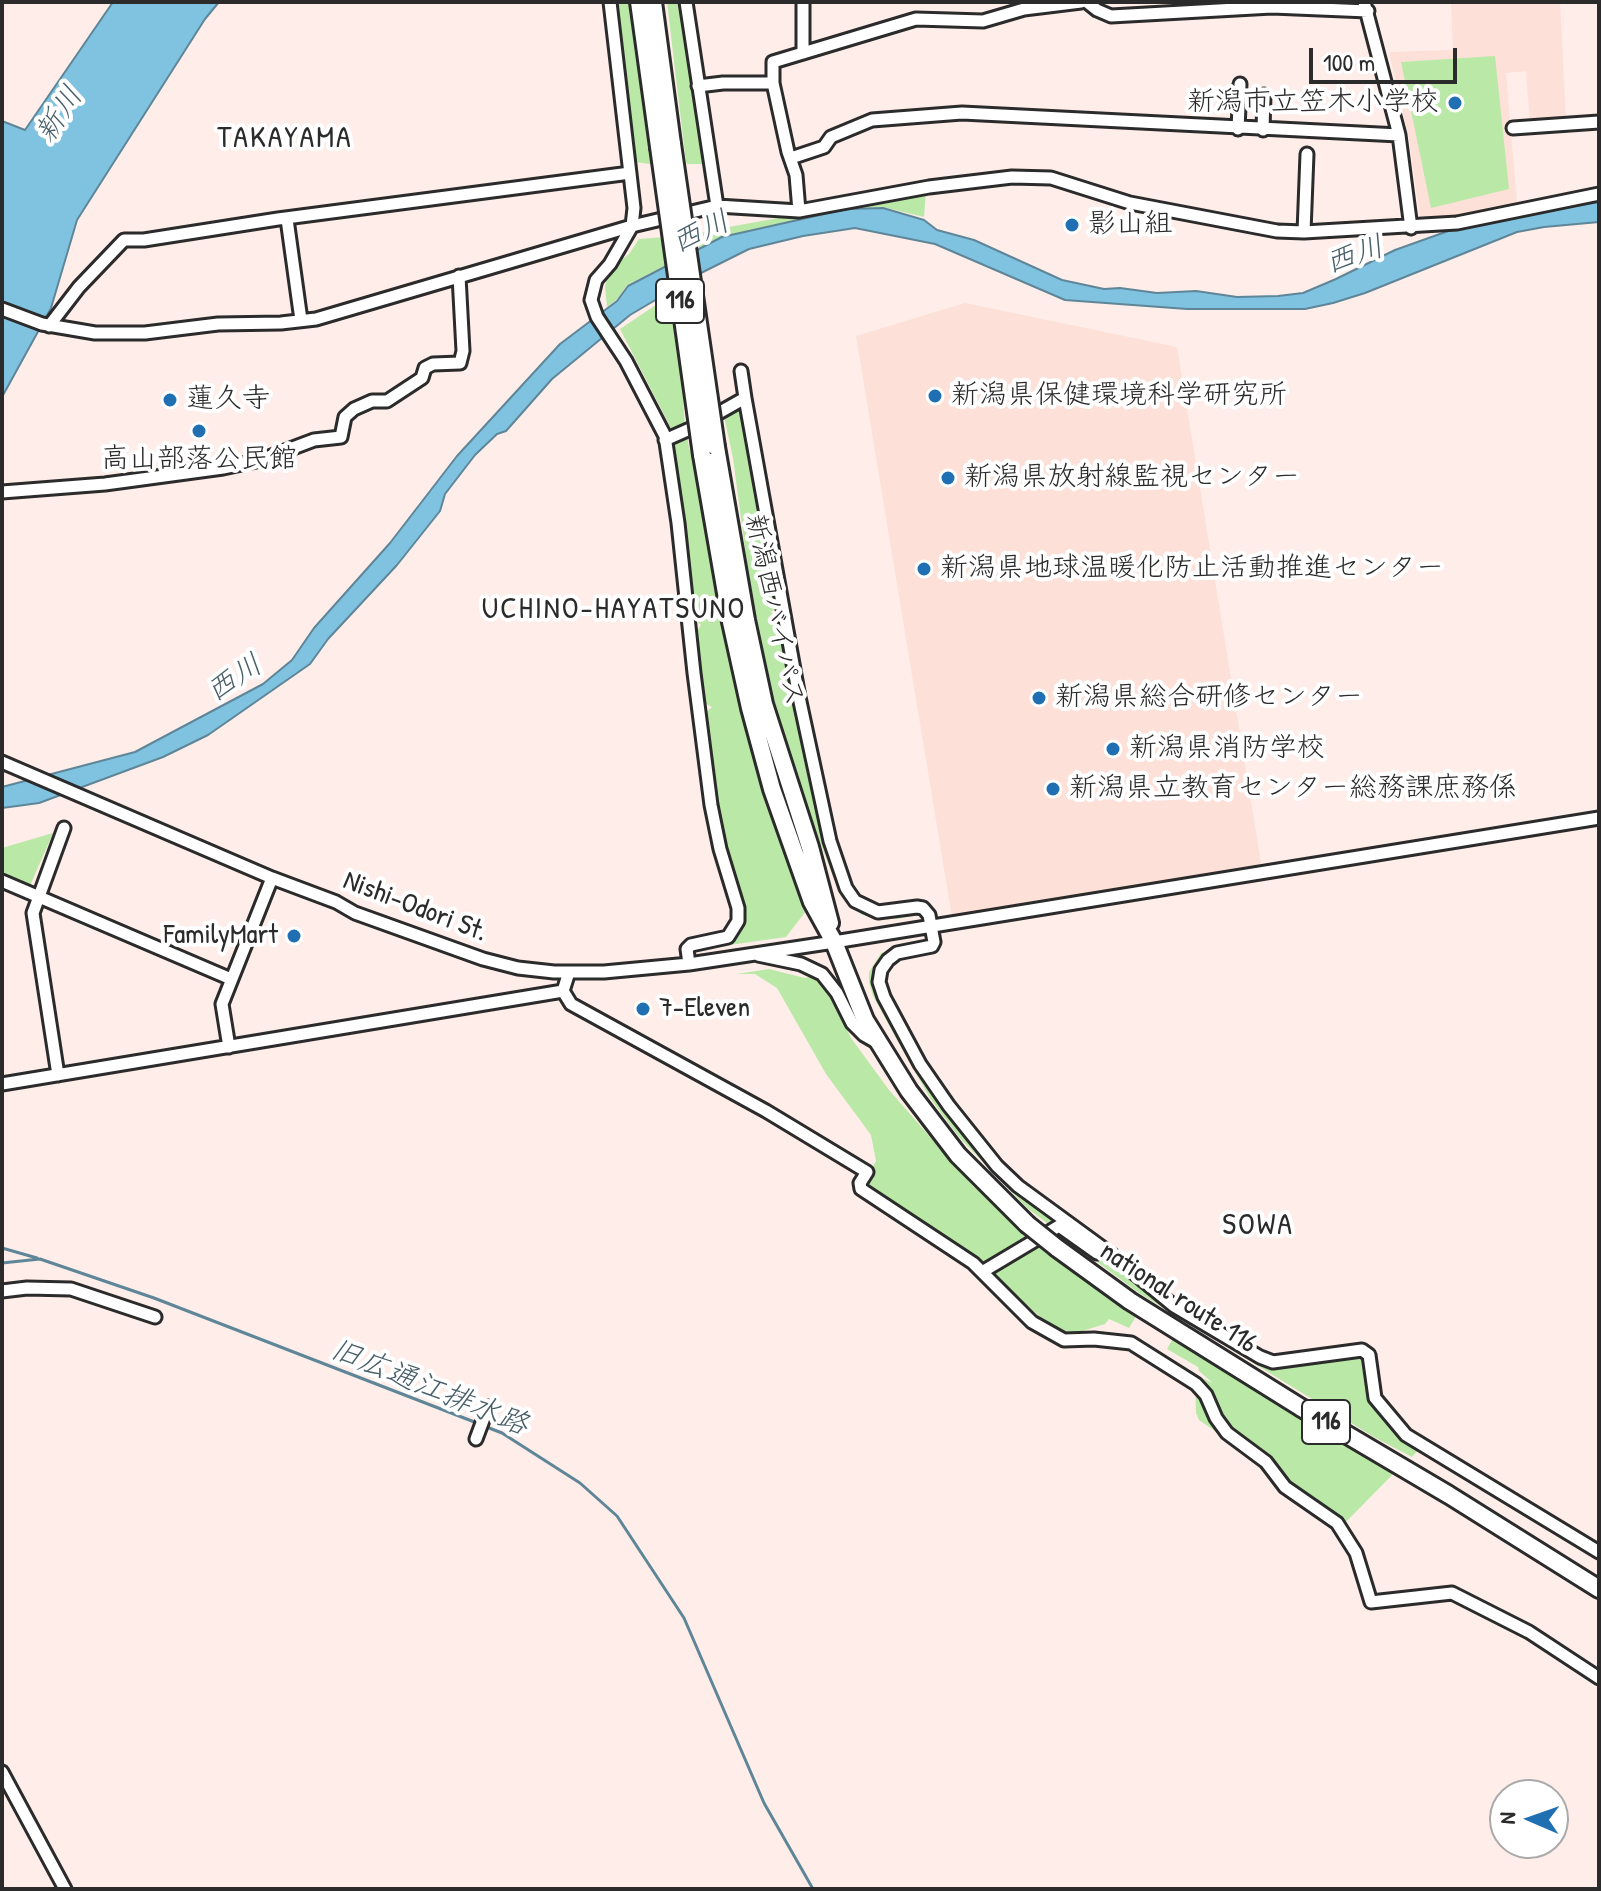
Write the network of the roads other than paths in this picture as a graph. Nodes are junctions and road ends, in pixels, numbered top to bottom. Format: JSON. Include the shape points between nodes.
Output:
{"nodes":[{"id":1,"x":610,"y":2,"type":"edge"},
{"id":2,"x":639,"y":2,"type":"edge"},
{"id":3,"x":653,"y":2,"type":"edge"},
{"id":4,"x":686,"y":2,"type":"edge"},
{"id":5,"x":803,"y":2,"type":"edge"},
{"id":6,"x":1084,"y":2,"type":"edge"},
{"id":7,"x":1366,"y":7,"type":"edge"},
{"id":8,"x":803,"y":53,"type":"junction"},
{"id":9,"x":773,"y":83,"type":"junction"},
{"id":10,"x":1240,"y":84,"type":"dead end"},
{"id":11,"x":698,"y":86,"type":"junction"},
{"id":12,"x":1264,"y":95,"type":"dead end"},
{"id":13,"x":1599,"y":122,"type":"edge"},
{"id":14,"x":1513,"y":128,"type":"dead end"},
{"id":15,"x":1238,"y":129,"type":"junction"},
{"id":16,"x":1263,"y":130,"type":"junction"},
{"id":17,"x":1399,"y":135,"type":"junction"},
{"id":18,"x":666,"y":146,"type":"junction"},
{"id":19,"x":1307,"y":154,"type":"dead end"},
{"id":20,"x":791,"y":158,"type":"junction"},
{"id":21,"x":630,"y":173,"type":"junction"},
{"id":22,"x":1599,"y":194,"type":"edge"},
{"id":23,"x":717,"y":206,"type":"junction"},
{"id":24,"x":799,"y":211,"type":"junction"},
{"id":25,"x":287,"y":219,"type":"junction"},
{"id":26,"x":632,"y":226,"type":"junction"},
{"id":27,"x":1411,"y":228,"type":"junction"},
{"id":28,"x":1304,"y":232,"type":"junction"},
{"id":29,"x":459,"y":276,"type":"junction"},
{"id":30,"x":2,"y":309,"type":"edge"},
{"id":31,"x":301,"y":320,"type":"junction"},
{"id":32,"x":46,"y":325,"type":"junction"},
{"id":33,"x":741,"y":371,"type":"dead end"},
{"id":34,"x":745,"y":398,"type":"junction"},
{"id":35,"x":665,"y":440,"type":"junction"},
{"id":36,"x":709,"y":451,"type":"junction"},
{"id":37,"x":2,"y":492,"type":"edge"},
{"id":38,"x":2,"y":762,"type":"edge"},
{"id":39,"x":1599,"y":818,"type":"edge"},
{"id":40,"x":64,"y":828,"type":"dead end"},
{"id":41,"x":272,"y":878,"type":"junction"},
{"id":42,"x":2,"y":881,"type":"edge"},
{"id":43,"x":38,"y":896,"type":"junction"},
{"id":44,"x":932,"y":926,"type":"junction"},
{"id":45,"x":834,"y":942,"type":"junction"},
{"id":46,"x":756,"y":954,"type":"junction"},
{"id":47,"x":689,"y":964,"type":"junction"},
{"id":48,"x":569,"y":972,"type":"junction"},
{"id":49,"x":231,"y":979,"type":"junction"},
{"id":50,"x":563,"y":991,"type":"junction"},
{"id":51,"x":879,"y":1043,"type":"junction"},
{"id":52,"x":229,"y":1047,"type":"junction"},
{"id":53,"x":58,"y":1075,"type":"junction"},
{"id":54,"x":2,"y":1084,"type":"edge"},
{"id":55,"x":1111,"y":1254,"type":"junction"},
{"id":56,"x":982,"y":1272,"type":"junction"},
{"id":57,"x":2,"y":1291,"type":"edge"},
{"id":58,"x":155,"y":1317,"type":"dead end"},
{"id":59,"x":488,"y":1407,"type":"dead end"},
{"id":60,"x":476,"y":1439,"type":"dead end"},
{"id":61,"x":1599,"y":1552,"type":"edge"},
{"id":62,"x":1599,"y":1589,"type":"edge"},
{"id":63,"x":1599,"y":1678,"type":"edge"},
{"id":64,"x":2,"y":1772,"type":"edge"},
{"id":65,"x":65,"y":1889,"type":"edge"}],
"edges":[{"from":1,"to":21,"type":"street"},
{"from":2,"to":18,"type":"highway","number":"116"},
{"from":3,"to":18,"type":"highway","number":"116"},
{"from":4,"to":11,"type":"street"},
{"from":5,"to":8,"type":"street"},
{"from":6,"to":7,"type":"street","via":[[1111,16]]},
{"from":6,"to":8,"type":"street","via":[[1024,9],[983,21],[916,19]]},
{"from":7,"to":17,"type":"street"},
{"from":8,"to":9,"type":"street","via":[[773,62]]},
{"from":9,"to":11,"type":"street"},
{"from":9,"to":20,"type":"street"},
{"from":10,"to":15,"type":"street"},
{"from":11,"to":23,"type":"street"},
{"from":12,"to":16,"type":"street"},
{"from":13,"to":14,"type":"street"},
{"from":15,"to":16,"type":"street"},
{"from":15,"to":20,"type":"street","via":[[962,113],[872,120],[831,137],[824,147]]},
{"from":16,"to":17,"type":"street"},
{"from":17,"to":27,"type":"street"},
{"from":18,"to":36,"type":"highway","number":"116","bridge":true},
{"from":19,"to":28,"type":"street"},
{"from":20,"to":24,"type":"street"},
{"from":21,"to":25,"type":"street"},
{"from":21,"to":26,"type":"street"},
{"from":22,"to":27,"type":"street"},
{"from":23,"to":24,"type":"street"},
{"from":23,"to":26,"type":"street"},
{"from":24,"to":28,"type":"street","via":[[929,187],[1051,178],[1130,203]]},
{"from":25,"to":31,"type":"street"},
{"from":25,"to":32,"type":"street","via":[[124,240]]},
{"from":26,"to":29,"type":"street"},
{"from":26,"to":35,"type":"street","via":[[596,280],[591,300]]},
{"from":27,"to":28,"type":"street"},
{"from":29,"to":31,"type":"street"},
{"from":29,"to":37,"type":"street","via":[[460,363],[433,364],[422,378],[387,401],[354,409],[345,417],[341,437],[223,468]]},
{"from":30,"to":32,"type":"street"},
{"from":31,"to":32,"type":"street","via":[[145,333],[95,333]]},
{"from":33,"to":34,"type":"street"},
{"from":34,"to":35,"type":"street"},
{"from":34,"to":44,"type":"street","via":[[818,795],[846,888],[864,908],[878,912],[923,908]]},
{"from":35,"to":47,"type":"street","via":[[711,805],[738,908],[738,921],[728,937],[691,945]]},
{"from":36,"to":45,"type":"highway","name":"新潟西バイパス","number":"116","via":[[764,704]]},
{"from":36,"to":45,"type":"highway","name":"新潟西バイパス","number":"116","via":[[731,622],[750,708],[812,902]]},
{"from":38,"to":41,"type":"street","name":"Nishi-Odori St."},
{"from":39,"to":44,"type":"street","name":"Nishi-Odori St."},
{"from":40,"to":43,"type":"street"},
{"from":41,"to":48,"type":"street","name":"Nishi-Odori St.","via":[[483,959]]},
{"from":41,"to":49,"type":"street"},
{"from":42,"to":43,"type":"street"},
{"from":43,"to":49,"type":"street"},
{"from":43,"to":53,"type":"street","via":[[33,913]]},
{"from":44,"to":45,"type":"street","name":"Nishi-Odori St."},
{"from":44,"to":55,"type":"street","via":[[932,946],[897,953],[881,970],[879,982],[899,1026],[949,1106],[997,1166]]},
{"from":45,"to":46,"type":"street","name":"Nishi-Odori St."},
{"from":45,"to":51,"type":"highway","name":"national route 116","number":"116"},
{"from":46,"to":47,"type":"street","name":"Nishi-Odori St."},
{"from":46,"to":51,"type":"street","via":[[822,974],[852,1023]]},
{"from":47,"to":48,"type":"street","name":"Nishi-Odori St."},
{"from":48,"to":50,"type":"street"},
{"from":49,"to":52,"type":"street","via":[[222,1004]]},
{"from":50,"to":52,"type":"street"},
{"from":50,"to":56,"type":"street","via":[[571,1004],[867,1172],[861,1189]]},
{"from":51,"to":62,"type":"highway","name":"national route 116","number":"116","bridge":true,"via":[[958,1155],[1027,1224],[1087,1272]]},
{"from":52,"to":53,"type":"street"},
{"from":53,"to":54,"type":"street"},
{"from":55,"to":56,"type":"street","via":[[1107,1260],[1059,1226]]},
{"from":55,"to":61,"type":"street","via":[[1174,1306],[1273,1362],[1362,1350],[1369,1355],[1375,1398],[1406,1435]]},
{"from":56,"to":63,"type":"street","via":[[1049,1333],[1064,1340],[1126,1341],[1196,1384],[1227,1433],[1266,1462],[1285,1487],[1337,1523],[1356,1553],[1371,1602],[1452,1593],[1529,1632]]},
{"from":57,"to":58,"type":"street","via":[[71,1289]]},
{"from":59,"to":60,"type":"street"},
{"from":64,"to":65,"type":"street"}]}
